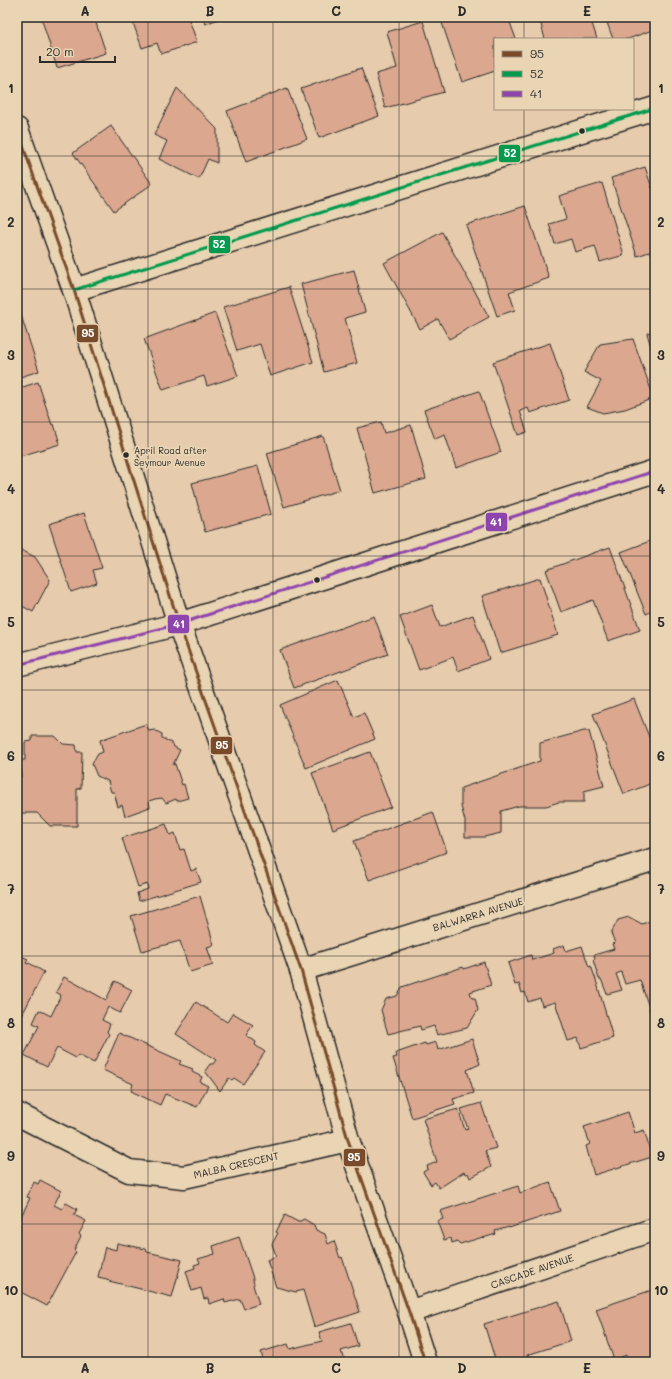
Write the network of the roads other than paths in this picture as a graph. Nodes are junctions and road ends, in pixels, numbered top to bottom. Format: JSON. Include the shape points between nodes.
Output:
{"nodes":[{"id":1,"x":655,"y":108,"type":"edge"},
{"id":2,"x":17,"y":129,"type":"edge"},
{"id":3,"x":74,"y":290,"type":"junction"},
{"id":4,"x":655,"y":471,"type":"edge"},
{"id":5,"x":179,"y":624,"type":"junction"},
{"id":6,"x":17,"y":665,"type":"edge"},
{"id":7,"x":655,"y":859,"type":"edge"},
{"id":8,"x":302,"y":970,"type":"junction"},
{"id":9,"x":17,"y":1114,"type":"edge"},
{"id":10,"x":348,"y":1140,"type":"junction"},
{"id":11,"x":655,"y":1229,"type":"edge"},
{"id":12,"x":409,"y":1312,"type":"junction"},
{"id":13,"x":425,"y":1362,"type":"edge"}],
"edges":[{"from":1,"to":3,"type":"street"},
{"from":2,"to":3,"type":"street"},
{"from":3,"to":5,"type":"street"},
{"from":4,"to":5,"type":"street"},
{"from":5,"to":6,"type":"street"},
{"from":5,"to":8,"type":"street"},
{"from":7,"to":8,"type":"street","name":"BALWARRA AVENUE"},
{"from":8,"to":10,"type":"street"},
{"from":9,"to":10,"type":"street","name":"MALBA CRESCENT","via":[[129,1171],[184,1177]]},
{"from":10,"to":12,"type":"street"},
{"from":11,"to":12,"type":"street","name":"CASCADE AVENUE"},
{"from":12,"to":13,"type":"street"}]}
